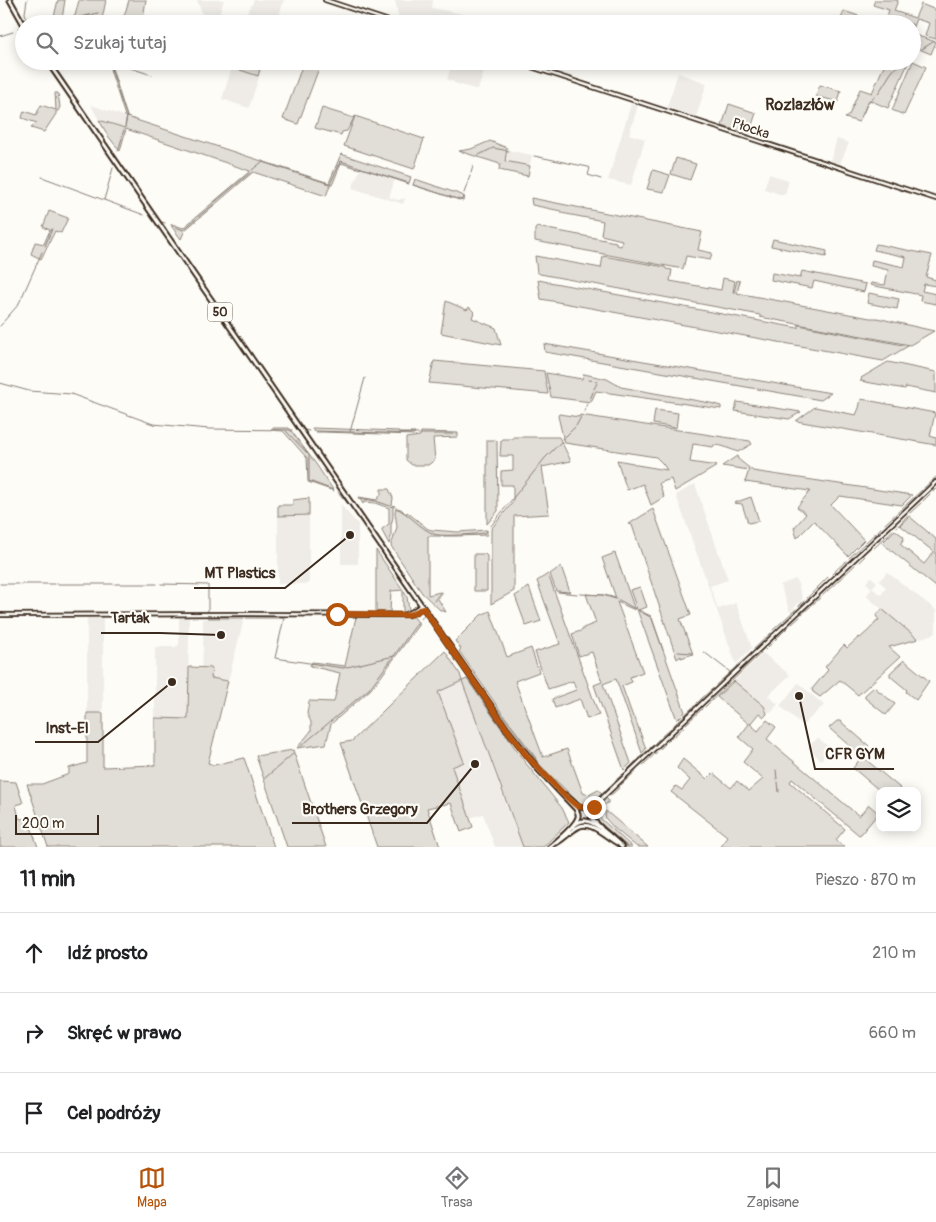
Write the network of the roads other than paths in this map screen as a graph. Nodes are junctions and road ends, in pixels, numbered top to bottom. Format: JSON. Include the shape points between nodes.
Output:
{"nodes":[{"id":1,"x":10,"y":0,"type":"edge"},
{"id":2,"x":325,"y":0,"type":"edge"},
{"id":3,"x":18,"y":15,"type":"edge"},
{"id":4,"x":371,"y":15,"type":"edge"},
{"id":5,"x":54,"y":70,"type":"edge"},
{"id":6,"x":541,"y":70,"type":"edge"},
{"id":7,"x":936,"y":199,"type":"edge"},
{"id":8,"x":936,"y":482,"type":"edge"},
{"id":9,"x":422,"y":606,"type":"junction"},
{"id":10,"x":0,"y":615,"type":"edge"},
{"id":11,"x":563,"y":794,"type":"junction"},
{"id":12,"x":600,"y":799,"type":"junction"},
{"id":13,"x":585,"y":808,"type":"junction"},
{"id":14,"x":578,"y":814,"type":"junction"},
{"id":15,"x":591,"y":814,"type":"junction"},
{"id":16,"x":582,"y":820,"type":"junction"},
{"id":17,"x":588,"y":820,"type":"junction"},
{"id":18,"x":570,"y":828,"type":"junction"},
{"id":19,"x":601,"y":828,"type":"junction"},
{"id":20,"x":551,"y":846,"type":"edge"},
{"id":21,"x":621,"y":846,"type":"edge"}],
"edges":[{"from":1,"to":3,"type":"main road"},
{"from":2,"to":4,"type":"street"},
{"from":5,"to":9,"type":"main road","number":"50"},
{"from":6,"to":7,"type":"street","name":"Płocka"},
{"from":8,"to":12,"type":"street"},
{"from":9,"to":10,"type":"street","via":[[402,614]]},
{"from":9,"to":11,"type":"main road","number":"50","via":[[516,741]]},
{"from":11,"to":13,"type":"main road","number":"50","via":[[577,806]]},
{"from":11,"to":14,"type":"main road","number":"50"},
{"from":12,"to":13,"type":"street"},
{"from":12,"to":15,"type":"street"},
{"from":13,"to":14,"type":"main road"},
{"from":13,"to":15,"type":"main road","number":"50"},
{"from":14,"to":16,"type":"main road","number":"50"},
{"from":14,"to":18,"type":"main road"},
{"from":15,"to":17,"type":"main road"},
{"from":15,"to":19,"type":"main road","number":"50"},
{"from":16,"to":17,"type":"main road"},
{"from":16,"to":18,"type":"main road"},
{"from":17,"to":19,"type":"main road","number":"50"},
{"from":18,"to":20,"type":"main road"},
{"from":19,"to":21,"type":"main road","number":"50"},
{"from":20,"to":21,"type":"main road","via":[[586,824]]}]}
